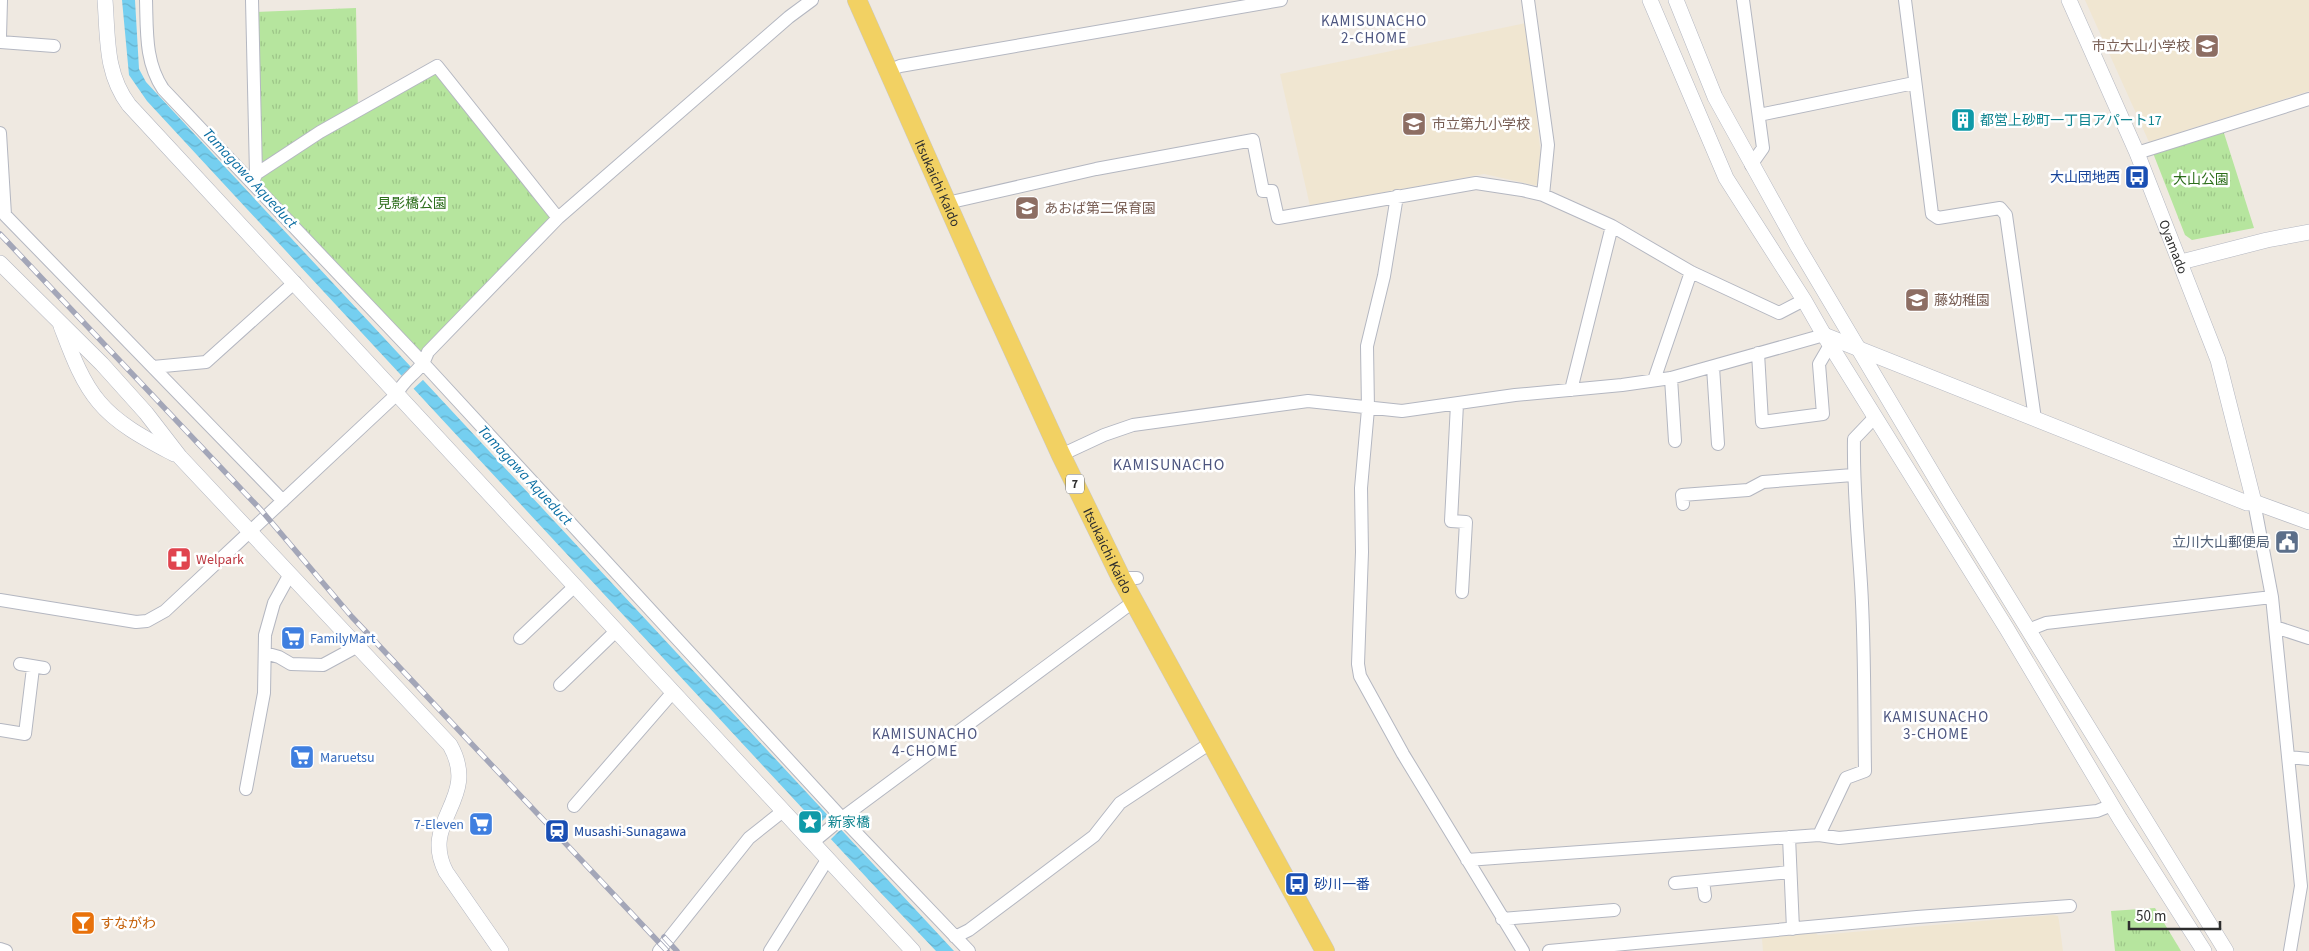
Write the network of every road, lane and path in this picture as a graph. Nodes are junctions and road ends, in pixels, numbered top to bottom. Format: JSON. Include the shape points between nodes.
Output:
{"nodes":[{"id":1,"x":1,"y":0,"type":"edge"},
{"id":2,"x":105,"y":0,"type":"edge"},
{"id":3,"x":146,"y":0,"type":"edge"},
{"id":4,"x":252,"y":0,"type":"edge"},
{"id":5,"x":812,"y":0,"type":"edge"},
{"id":6,"x":857,"y":0,"type":"edge"},
{"id":7,"x":1281,"y":0,"type":"edge"},
{"id":8,"x":1528,"y":0,"type":"edge"},
{"id":9,"x":1650,"y":0,"type":"edge"},
{"id":10,"x":1676,"y":0,"type":"edge"},
{"id":11,"x":1743,"y":0,"type":"edge"},
{"id":12,"x":1905,"y":0,"type":"edge"},
{"id":13,"x":2069,"y":0,"type":"edge"},
{"id":14,"x":0,"y":37,"type":"edge"},
{"id":15,"x":0,"y":42,"type":"edge"},
{"id":16,"x":54,"y":46,"type":"dead end"},
{"id":17,"x":888,"y":71,"type":"junction"},
{"id":18,"x":1914,"y":83,"type":"junction"},
{"id":19,"x":2309,"y":99,"type":"edge"},
{"id":20,"x":1758,"y":115,"type":"junction"},
{"id":21,"x":0,"y":133,"type":"edge"},
{"id":22,"x":2137,"y":153,"type":"junction"},
{"id":23,"x":1751,"y":165,"type":"junction"},
{"id":24,"x":254,"y":180,"type":"junction"},
{"id":25,"x":1543,"y":194,"type":"junction"},
{"id":26,"x":1397,"y":196,"type":"junction"},
{"id":27,"x":947,"y":202,"type":"junction"},
{"id":28,"x":558,"y":218,"type":"junction"},
{"id":29,"x":1612,"y":226,"type":"junction"},
{"id":30,"x":2309,"y":232,"type":"edge"},
{"id":31,"x":2181,"y":262,"type":"junction"},
{"id":32,"x":0,"y":263,"type":"edge"},
{"id":33,"x":1690,"y":272,"type":"junction"},
{"id":34,"x":295,"y":282,"type":"junction"},
{"id":35,"x":1804,"y":300,"type":"junction"},
{"id":36,"x":61,"y":325,"type":"junction"},
{"id":37,"x":1827,"y":340,"type":"junction"},
{"id":38,"x":1860,"y":350,"type":"junction"},
{"id":39,"x":1758,"y":353,"type":"junction"},
{"id":40,"x":153,"y":367,"type":"junction"},
{"id":41,"x":421,"y":367,"type":"junction"},
{"id":42,"x":1713,"y":367,"type":"junction"},
{"id":43,"x":1671,"y":378,"type":"junction"},
{"id":44,"x":1654,"y":380,"type":"junction"},
{"id":45,"x":399,"y":390,"type":"junction"},
{"id":46,"x":1571,"y":390,"type":"junction"},
{"id":47,"x":1457,"y":404,"type":"junction"},
{"id":48,"x":1368,"y":408,"type":"junction"},
{"id":49,"x":1875,"y":417,"type":"junction"},
{"id":50,"x":2036,"y":419,"type":"junction"},
{"id":51,"x":1675,"y":441,"type":"dead end"},
{"id":52,"x":1718,"y":444,"type":"dead end"},
{"id":53,"x":1061,"y":455,"type":"junction"},
{"id":54,"x":180,"y":457,"type":"junction"},
{"id":55,"x":1853,"y":475,"type":"junction"},
{"id":56,"x":283,"y":501,"type":"junction"},
{"id":57,"x":2254,"y":502,"type":"junction"},
{"id":58,"x":1683,"y":504,"type":"dead end"},
{"id":59,"x":2309,"y":522,"type":"edge"},
{"id":60,"x":250,"y":531,"type":"junction"},
{"id":61,"x":290,"y":574,"type":"junction"},
{"id":62,"x":575,"y":586,"type":"junction"},
{"id":63,"x":1462,"y":592,"type":"dead end"},
{"id":64,"x":2272,"y":597,"type":"junction"},
{"id":65,"x":0,"y":600,"type":"edge"},
{"id":66,"x":1133,"y":602,"type":"junction"},
{"id":67,"x":2275,"y":627,"type":"junction"},
{"id":68,"x":2028,"y":630,"type":"junction"},
{"id":69,"x":616,"y":631,"type":"junction"},
{"id":70,"x":520,"y":638,"type":"dead end"},
{"id":71,"x":2309,"y":638,"type":"edge"},
{"id":72,"x":358,"y":646,"type":"junction"},
{"id":73,"x":265,"y":653,"type":"junction"},
{"id":74,"x":20,"y":664,"type":"dead end"},
{"id":75,"x":560,"y":685,"type":"dead end"},
{"id":76,"x":673,"y":692,"type":"junction"},
{"id":77,"x":0,"y":730,"type":"edge"},
{"id":78,"x":1212,"y":742,"type":"junction"},
{"id":79,"x":2289,"y":757,"type":"junction"},
{"id":80,"x":2309,"y":759,"type":"edge"},
{"id":81,"x":246,"y":789,"type":"dead end"},
{"id":82,"x":2112,"y":805,"type":"junction"},
{"id":83,"x":574,"y":806,"type":"dead end"},
{"id":84,"x":783,"y":811,"type":"junction"},
{"id":85,"x":2144,"y":818,"type":"junction"},
{"id":86,"x":2120,"y":819,"type":"junction"},
{"id":87,"x":839,"y":820,"type":"junction"},
{"id":88,"x":1819,"y":835,"type":"junction"},
{"id":89,"x":1789,"y":837,"type":"junction"},
{"id":90,"x":815,"y":841,"type":"junction"},
{"id":91,"x":828,"y":860,"type":"junction"},
{"id":92,"x":1468,"y":860,"type":"junction"},
{"id":93,"x":1790,"y":872,"type":"junction"},
{"id":94,"x":1703,"y":881,"type":"junction"},
{"id":95,"x":1675,"y":883,"type":"dead end"},
{"id":96,"x":2305,"y":886,"type":"edge"},
{"id":97,"x":1705,"y":896,"type":"dead end"},
{"id":98,"x":2070,"y":906,"type":"dead end"},
{"id":99,"x":1614,"y":910,"type":"dead end"},
{"id":100,"x":1502,"y":919,"type":"junction"},
{"id":101,"x":2211,"y":926,"type":"junction"},
{"id":102,"x":1793,"y":929,"type":"junction"},
{"id":103,"x":955,"y":937,"type":"junction"},
{"id":104,"x":2200,"y":945,"type":"edge"},
{"id":105,"x":495,"y":948,"type":"edge"},
{"id":106,"x":0,"y":949,"type":"edge"},
{"id":107,"x":6,"y":951,"type":"edge"},
{"id":108,"x":659,"y":951,"type":"edge"},
{"id":109,"x":770,"y":951,"type":"edge"},
{"id":110,"x":914,"y":951,"type":"edge"},
{"id":111,"x":969,"y":951,"type":"edge"},
{"id":112,"x":1326,"y":951,"type":"edge"},
{"id":113,"x":1523,"y":951,"type":"edge"},
{"id":114,"x":1548,"y":951,"type":"edge"},
{"id":115,"x":2226,"y":951,"type":"edge"},
{"id":116,"x":2290,"y":951,"type":"edge"}],
"edges":[{"from":1,"to":14,"type":"street"},
{"from":2,"to":34,"type":"street","via":[[109,61],[119,91]]},
{"from":3,"to":24,"type":"street","via":[[149,57],[156,79]]},
{"from":4,"to":24,"type":"street"},
{"from":5,"to":28,"type":"street"},
{"from":6,"to":17,"type":"main road","name":"Itsukaichi Kaido","number":"7"},
{"from":7,"to":17,"type":"street"},
{"from":8,"to":25,"type":"street","via":[[1548,146]]},
{"from":9,"to":35,"type":"street","via":[[1726,178]]},
{"from":10,"to":23,"type":"street","via":[[1715,97]]},
{"from":11,"to":20,"type":"street"},
{"from":12,"to":18,"type":"street"},
{"from":13,"to":22,"type":"street","name":"Oyamado"},
{"from":15,"to":16,"type":"street"},
{"from":17,"to":27,"type":"main road","name":"Itsukaichi Kaido","number":"7"},
{"from":18,"to":20,"type":"street"},
{"from":18,"to":50,"type":"street","via":[[1932,214],[1938,218],[2000,208],[2006,215]]},
{"from":19,"to":22,"type":"street"},
{"from":20,"to":23,"type":"street","via":[[1763,148]]},
{"from":21,"to":40,"type":"street","via":[[5,215]]},
{"from":22,"to":31,"type":"street","name":"Oyamado"},
{"from":23,"to":38,"type":"street"},
{"from":24,"to":28,"type":"street","via":[[320,132],[437,66]]},
{"from":24,"to":41,"type":"street"},
{"from":25,"to":26,"type":"street","via":[[1476,183]]},
{"from":25,"to":29,"type":"street"},
{"from":26,"to":27,"type":"street","via":[[1278,218],[1272,191],[1263,191],[1253,140],[1096,169]]},
{"from":26,"to":48,"type":"street","via":[[1384,276],[1367,346]]},
{"from":27,"to":53,"type":"main road","name":"Itsukaichi Kaido","number":"7"},
{"from":28,"to":41,"type":"street","via":[[428,352]]},
{"from":29,"to":33,"type":"street"},
{"from":29,"to":46,"type":"street"},
{"from":30,"to":31,"type":"street"},
{"from":31,"to":57,"type":"street","name":"Oyamado","via":[[2218,360]]},
{"from":32,"to":36,"type":"street"},
{"from":33,"to":35,"type":"street","via":[[1780,313]]},
{"from":33,"to":44,"type":"street"},
{"from":34,"to":40,"type":"street","via":[[206,362]]},
{"from":34,"to":45,"type":"street"},
{"from":35,"to":37,"type":"street"},
{"from":36,"to":54,"type":"street","via":[[128,393]]},
{"from":36,"to":54,"type":"street","via":[[72,354],[98,401],[120,421]]},
{"from":37,"to":38,"type":"street"},
{"from":37,"to":39,"type":"street"},
{"from":37,"to":39,"type":"street","via":[[1819,364],[1823,414],[1762,422]]},
{"from":37,"to":49,"type":"street"},
{"from":38,"to":50,"type":"street"},
{"from":38,"to":68,"type":"street"},
{"from":39,"to":42,"type":"street"},
{"from":40,"to":56,"type":"street"},
{"from":41,"to":45,"type":"street"},
{"from":41,"to":87,"type":"street"},
{"from":42,"to":43,"type":"street"},
{"from":42,"to":52,"type":"street"},
{"from":43,"to":44,"type":"street"},
{"from":43,"to":51,"type":"street"},
{"from":44,"to":46,"type":"street"},
{"from":45,"to":56,"type":"street"},
{"from":45,"to":62,"type":"street"},
{"from":46,"to":47,"type":"street"},
{"from":47,"to":48,"type":"street","via":[[1402,411]]},
{"from":47,"to":63,"type":"street","via":[[1451,521],[1466,522]]},
{"from":48,"to":53,"type":"street","via":[[1308,401],[1132,425]]},
{"from":48,"to":92,"type":"street","via":[[1361,488],[1360,676]]},
{"from":49,"to":55,"type":"street","via":[[1854,439]]},
{"from":49,"to":82,"type":"street"},
{"from":50,"to":57,"type":"street","via":[[2247,503]]},
{"from":53,"to":66,"type":"main road","name":"Itsukaichi Kaido","number":"7","via":[[1129,578]]},
{"from":54,"to":60,"type":"street"},
{"from":55,"to":58,"type":"street","via":[[1763,482],[1748,490],[1682,495]]},
{"from":55,"to":88,"type":"street","via":[[1863,621],[1865,771],[1846,778]]},
{"from":56,"to":60,"type":"street"},
{"from":57,"to":59,"type":"street"},
{"from":57,"to":64,"type":"street"},
{"from":60,"to":61,"type":"street"},
{"from":60,"to":65,"type":"street","via":[[165,611],[147,621],[136,622]]},
{"from":61,"to":72,"type":"street"},
{"from":61,"to":73,"type":"street","via":[[274,603],[265,635]]},
{"from":62,"to":69,"type":"street"},
{"from":62,"to":70,"type":"street"},
{"from":64,"to":67,"type":"street"},
{"from":64,"to":68,"type":"street","via":[[2046,623]]},
{"from":66,"to":78,"type":"main road","name":"Itsukaichi Kaido","number":"7"},
{"from":66,"to":87,"type":"street"},
{"from":67,"to":71,"type":"street"},
{"from":67,"to":79,"type":"street"},
{"from":68,"to":85,"type":"street"},
{"from":69,"to":75,"type":"street"},
{"from":69,"to":76,"type":"street"},
{"from":72,"to":73,"type":"street","via":[[323,665],[291,664]]},
{"from":72,"to":105,"type":"street","via":[[455,752],[460,786],[440,830],[440,858]]},
{"from":73,"to":81,"type":"street","via":[[264,693]]},
{"from":74,"to":77,"type":"street","via":[[39,668],[24,734]]},
{"from":76,"to":83,"type":"street"},
{"from":76,"to":84,"type":"street"},
{"from":78,"to":103,"type":"street","via":[[1120,803],[1094,836],[969,930]]},
{"from":78,"to":112,"type":"main road","name":"Itsukaichi Kaido","number":"7"},
{"from":79,"to":80,"type":"street"},
{"from":79,"to":96,"type":"street"},
{"from":82,"to":86,"type":"street"},
{"from":82,"to":88,"type":"street","via":[[2097,811],[1839,838]]},
{"from":84,"to":90,"type":"street"},
{"from":84,"to":108,"type":"street","via":[[749,838]]},
{"from":85,"to":86,"type":"street","via":[[2133,811]]},
{"from":85,"to":101,"type":"street"},
{"from":86,"to":104,"type":"street"},
{"from":87,"to":90,"type":"street"},
{"from":87,"to":103,"type":"street"},
{"from":88,"to":89,"type":"street"},
{"from":89,"to":92,"type":"street"},
{"from":89,"to":93,"type":"street"},
{"from":90,"to":91,"type":"street"},
{"from":91,"to":109,"type":"street"},
{"from":91,"to":110,"type":"street"},
{"from":92,"to":100,"type":"street"},
{"from":93,"to":94,"type":"street"},
{"from":93,"to":102,"type":"street"},
{"from":94,"to":95,"type":"street"},
{"from":94,"to":97,"type":"street"},
{"from":96,"to":116,"type":"street"},
{"from":98,"to":102,"type":"street"},
{"from":99,"to":100,"type":"street"},
{"from":100,"to":113,"type":"street"},
{"from":101,"to":104,"type":"street","via":[[2210,934]]},
{"from":101,"to":115,"type":"street"},
{"from":102,"to":114,"type":"street"},
{"from":103,"to":111,"type":"street"},
{"from":106,"to":107,"type":"street"}]}
